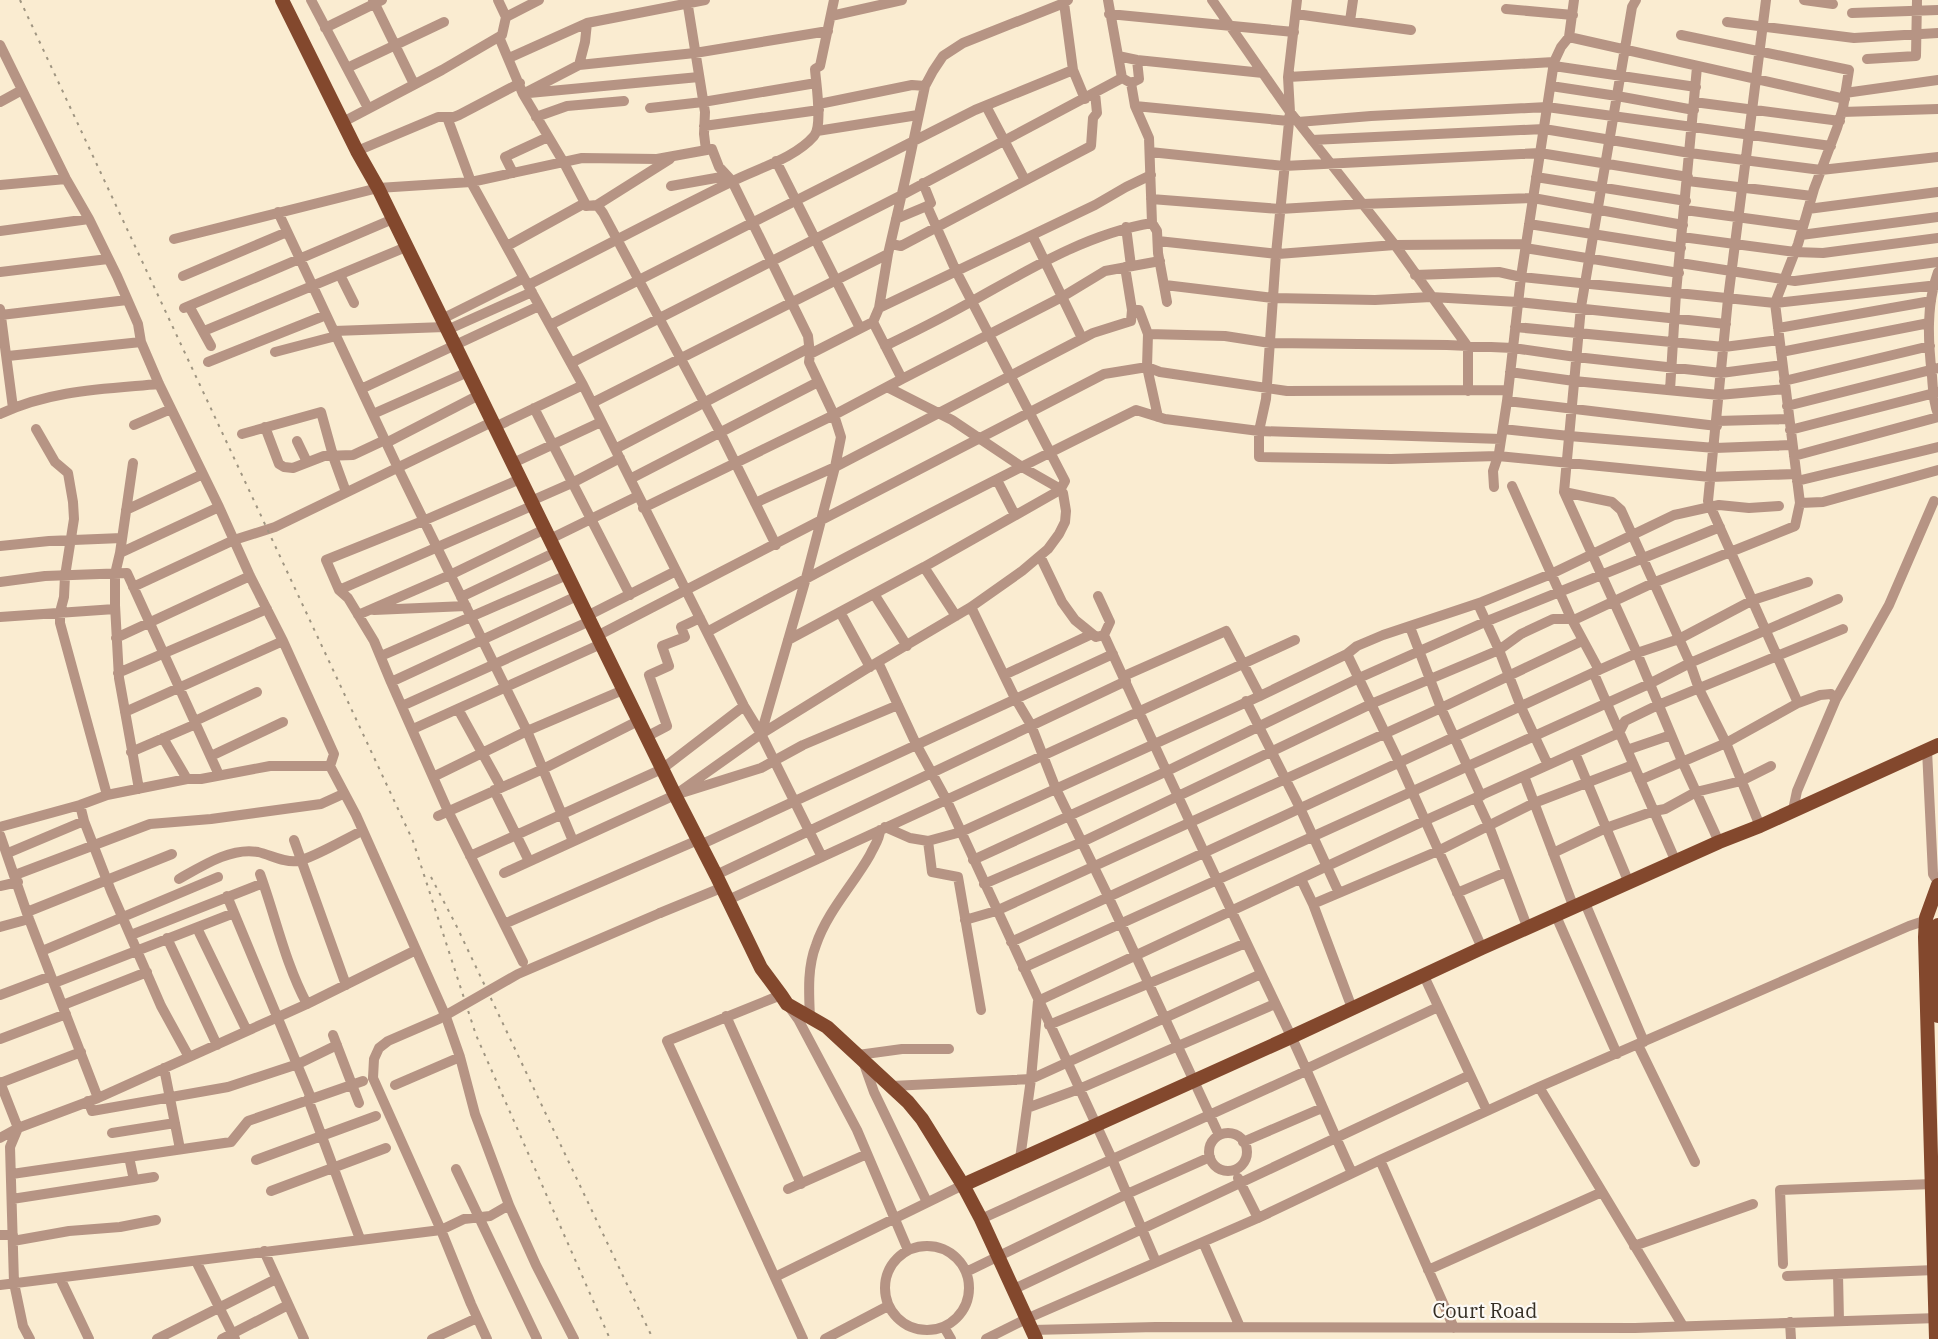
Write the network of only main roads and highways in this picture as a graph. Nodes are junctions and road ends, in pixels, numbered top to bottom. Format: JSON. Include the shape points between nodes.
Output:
{"nodes":[{"id":1,"x":282,"y":0,"type":"edge"},
{"id":2,"x":1933,"y":748,"type":"edge"},
{"id":3,"x":1938,"y":884,"type":"edge"},
{"id":4,"x":1935,"y":903,"type":"edge"},
{"id":5,"x":1934,"y":925,"type":"edge"},
{"id":6,"x":1938,"y":1016,"type":"edge"},
{"id":7,"x":963,"y":1185,"type":"junction"},
{"id":8,"x":1937,"y":1318,"type":"edge"},
{"id":9,"x":1031,"y":1329,"type":"edge"},
{"id":10,"x":1936,"y":1339,"type":"edge"}],
"edges":[{"from":1,"to":7,"type":"main road","via":[[761,968],[784,999],[827,1028],[892,1086],[922,1119]]},
{"from":2,"to":7,"type":"main road"},
{"from":3,"to":4,"type":"main road"},
{"from":4,"to":5,"type":"main road"},
{"from":5,"to":6,"type":"main road"},
{"from":5,"to":8,"type":"main road","via":[[1928,1080]]},
{"from":7,"to":9,"type":"main road"},
{"from":8,"to":10,"type":"main road"}]}
